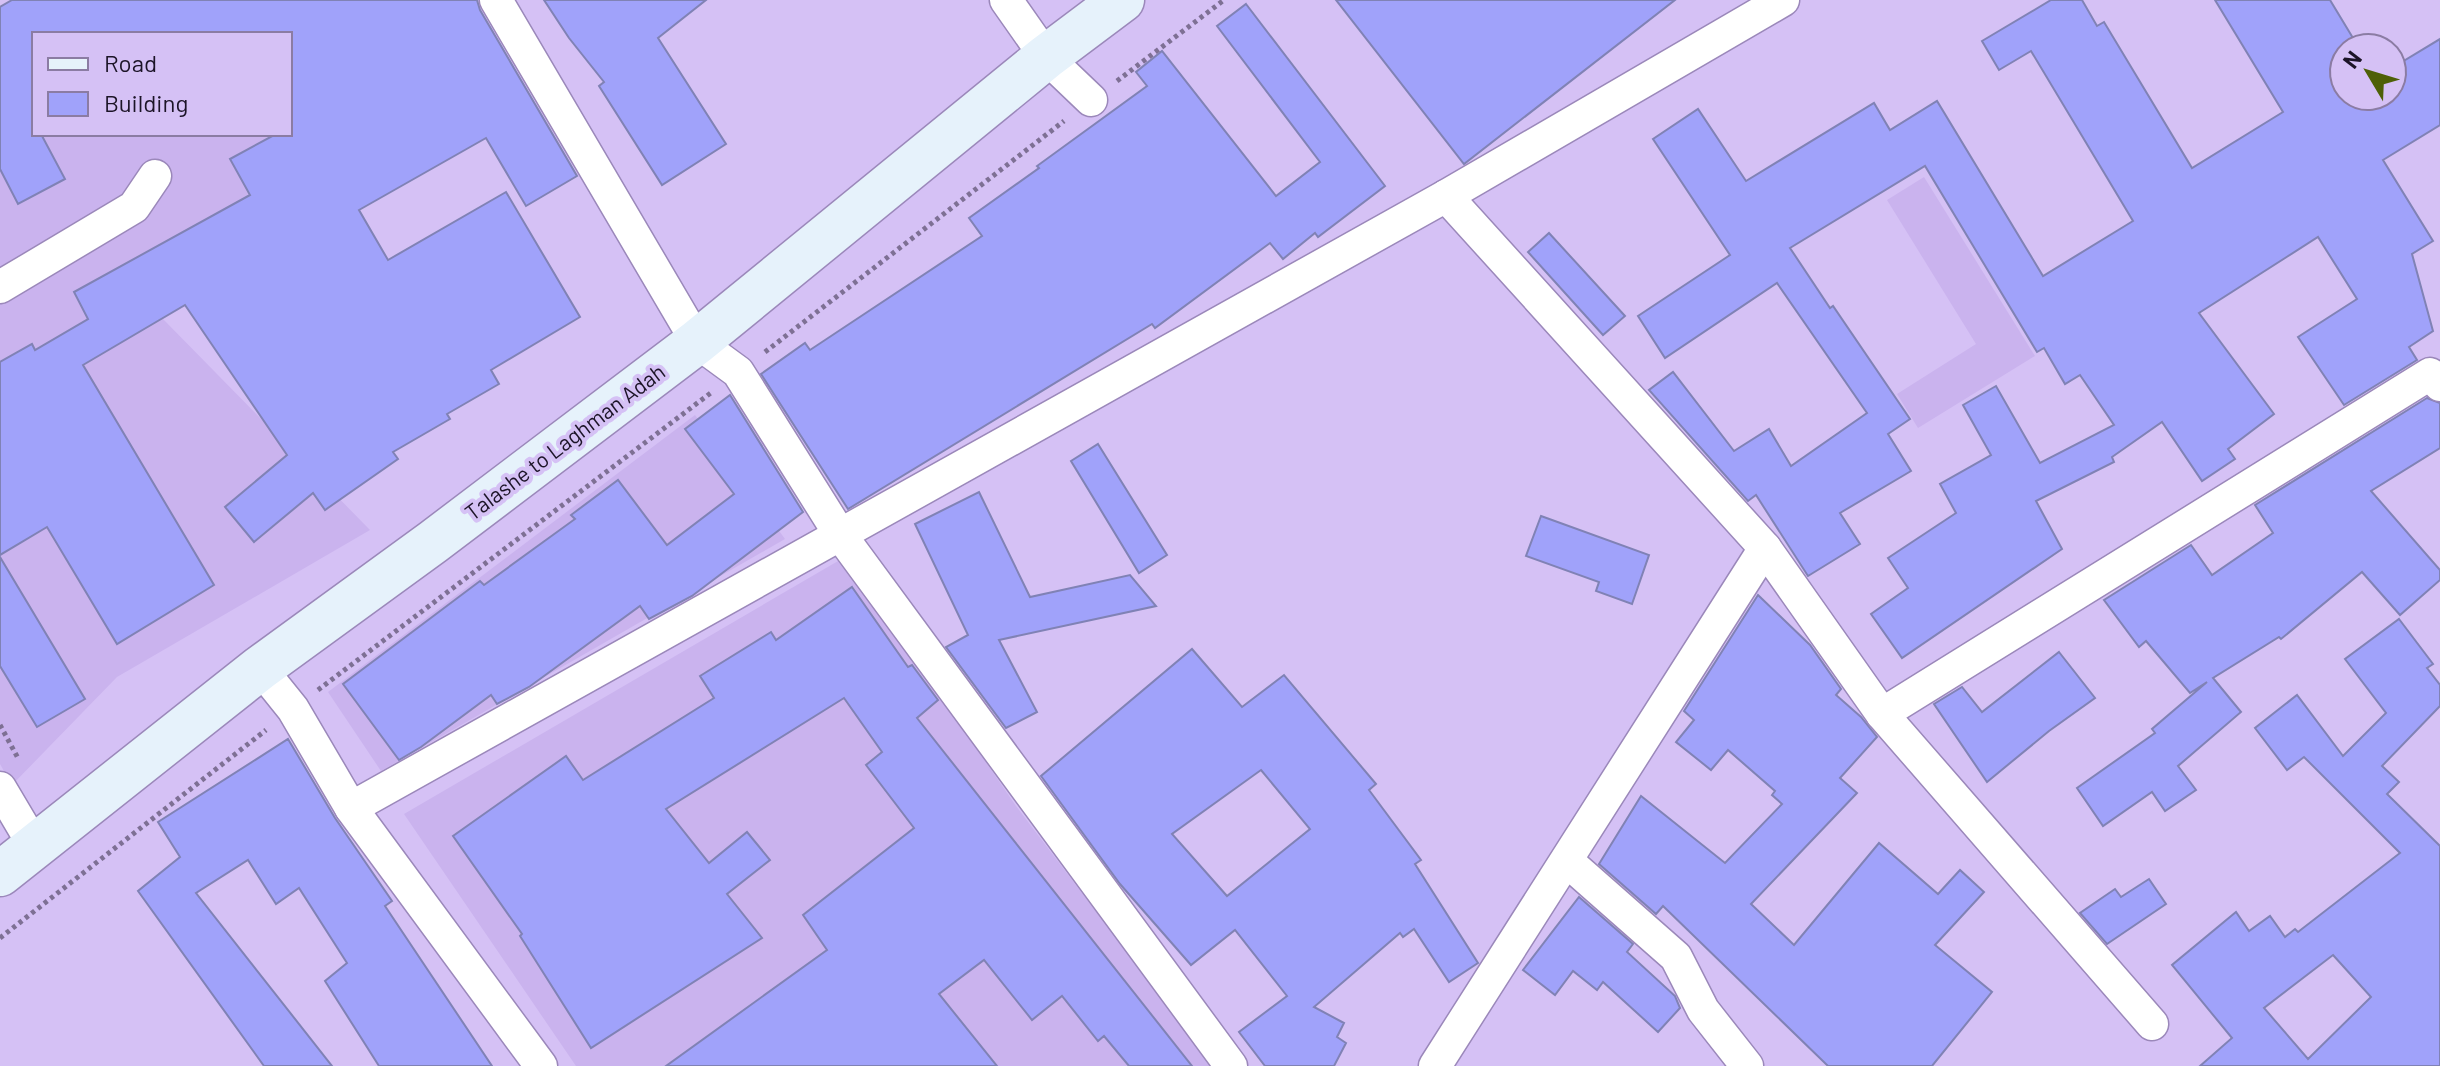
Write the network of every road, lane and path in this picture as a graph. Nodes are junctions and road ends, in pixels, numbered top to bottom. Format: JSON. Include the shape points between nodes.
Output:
{"nodes":[{"id":1,"x":496,"y":0,"type":"edge"},
{"id":2,"x":1006,"y":0,"type":"edge"},
{"id":3,"x":1122,"y":0,"type":"edge"},
{"id":4,"x":1224,"y":0,"type":"edge"},
{"id":5,"x":1783,"y":0,"type":"edge"},
{"id":6,"x":1046,"y":57,"type":"junction"},
{"id":7,"x":1091,"y":100,"type":"junction"},
{"id":8,"x":155,"y":176,"type":"dead end"},
{"id":9,"x":1446,"y":196,"type":"junction"},
{"id":10,"x":0,"y":287,"type":"edge"},
{"id":11,"x":697,"y":342,"type":"junction"},
{"id":12,"x":738,"y":372,"type":"junction"},
{"id":13,"x":2440,"y":385,"type":"edge"},
{"id":14,"x":839,"y":533,"type":"junction"},
{"id":15,"x":1765,"y":548,"type":"junction"},
{"id":16,"x":260,"y":668,"type":"junction"},
{"id":17,"x":293,"y":709,"type":"junction"},
{"id":18,"x":1882,"y":714,"type":"junction"},
{"id":19,"x":0,"y":788,"type":"edge"},
{"id":20,"x":351,"y":808,"type":"junction"},
{"id":21,"x":35,"y":847,"type":"junction"},
{"id":22,"x":1567,"y":861,"type":"junction"},
{"id":23,"x":0,"y":874,"type":"edge"},
{"id":24,"x":0,"y":938,"type":"edge"},
{"id":25,"x":2152,"y":1024,"type":"dead end"},
{"id":26,"x":541,"y":1066,"type":"edge"},
{"id":27,"x":1231,"y":1066,"type":"edge"},
{"id":28,"x":1435,"y":1066,"type":"edge"},
{"id":29,"x":1747,"y":1066,"type":"edge"}],
"edges":[{"from":1,"to":11,"type":"street"},
{"from":2,"to":6,"type":"street"},
{"from":3,"to":6,"type":"main road","name":"Talashe to Laghman Adah"},
{"from":4,"to":7,"type":"path"},
{"from":5,"to":9,"type":"street"},
{"from":6,"to":7,"type":"street"},
{"from":6,"to":11,"type":"main road","name":"Talashe to Laghman Adah"},
{"from":7,"to":12,"type":"path"},
{"from":8,"to":10,"type":"street","via":[[134,207]]},
{"from":9,"to":14,"type":"street"},
{"from":9,"to":15,"type":"street"},
{"from":11,"to":12,"type":"street"},
{"from":11,"to":16,"type":"main road","name":"Talashe to Laghman Adah"},
{"from":12,"to":14,"type":"street"},
{"from":12,"to":17,"type":"path"},
{"from":13,"to":18,"type":"street","via":[[2430,374]]},
{"from":14,"to":20,"type":"street"},
{"from":14,"to":27,"type":"street"},
{"from":15,"to":18,"type":"street"},
{"from":15,"to":22,"type":"street"},
{"from":16,"to":17,"type":"street"},
{"from":16,"to":21,"type":"main road","name":"Talashe to Laghman Adah"},
{"from":17,"to":20,"type":"street"},
{"from":17,"to":24,"type":"path"},
{"from":18,"to":25,"type":"street"},
{"from":19,"to":21,"type":"street"},
{"from":20,"to":26,"type":"street"},
{"from":21,"to":23,"type":"main road","name":"Talashe to Laghman Adah"},
{"from":22,"to":28,"type":"street"},
{"from":22,"to":29,"type":"street","via":[[1676,957],[1703,1010]]}]}
